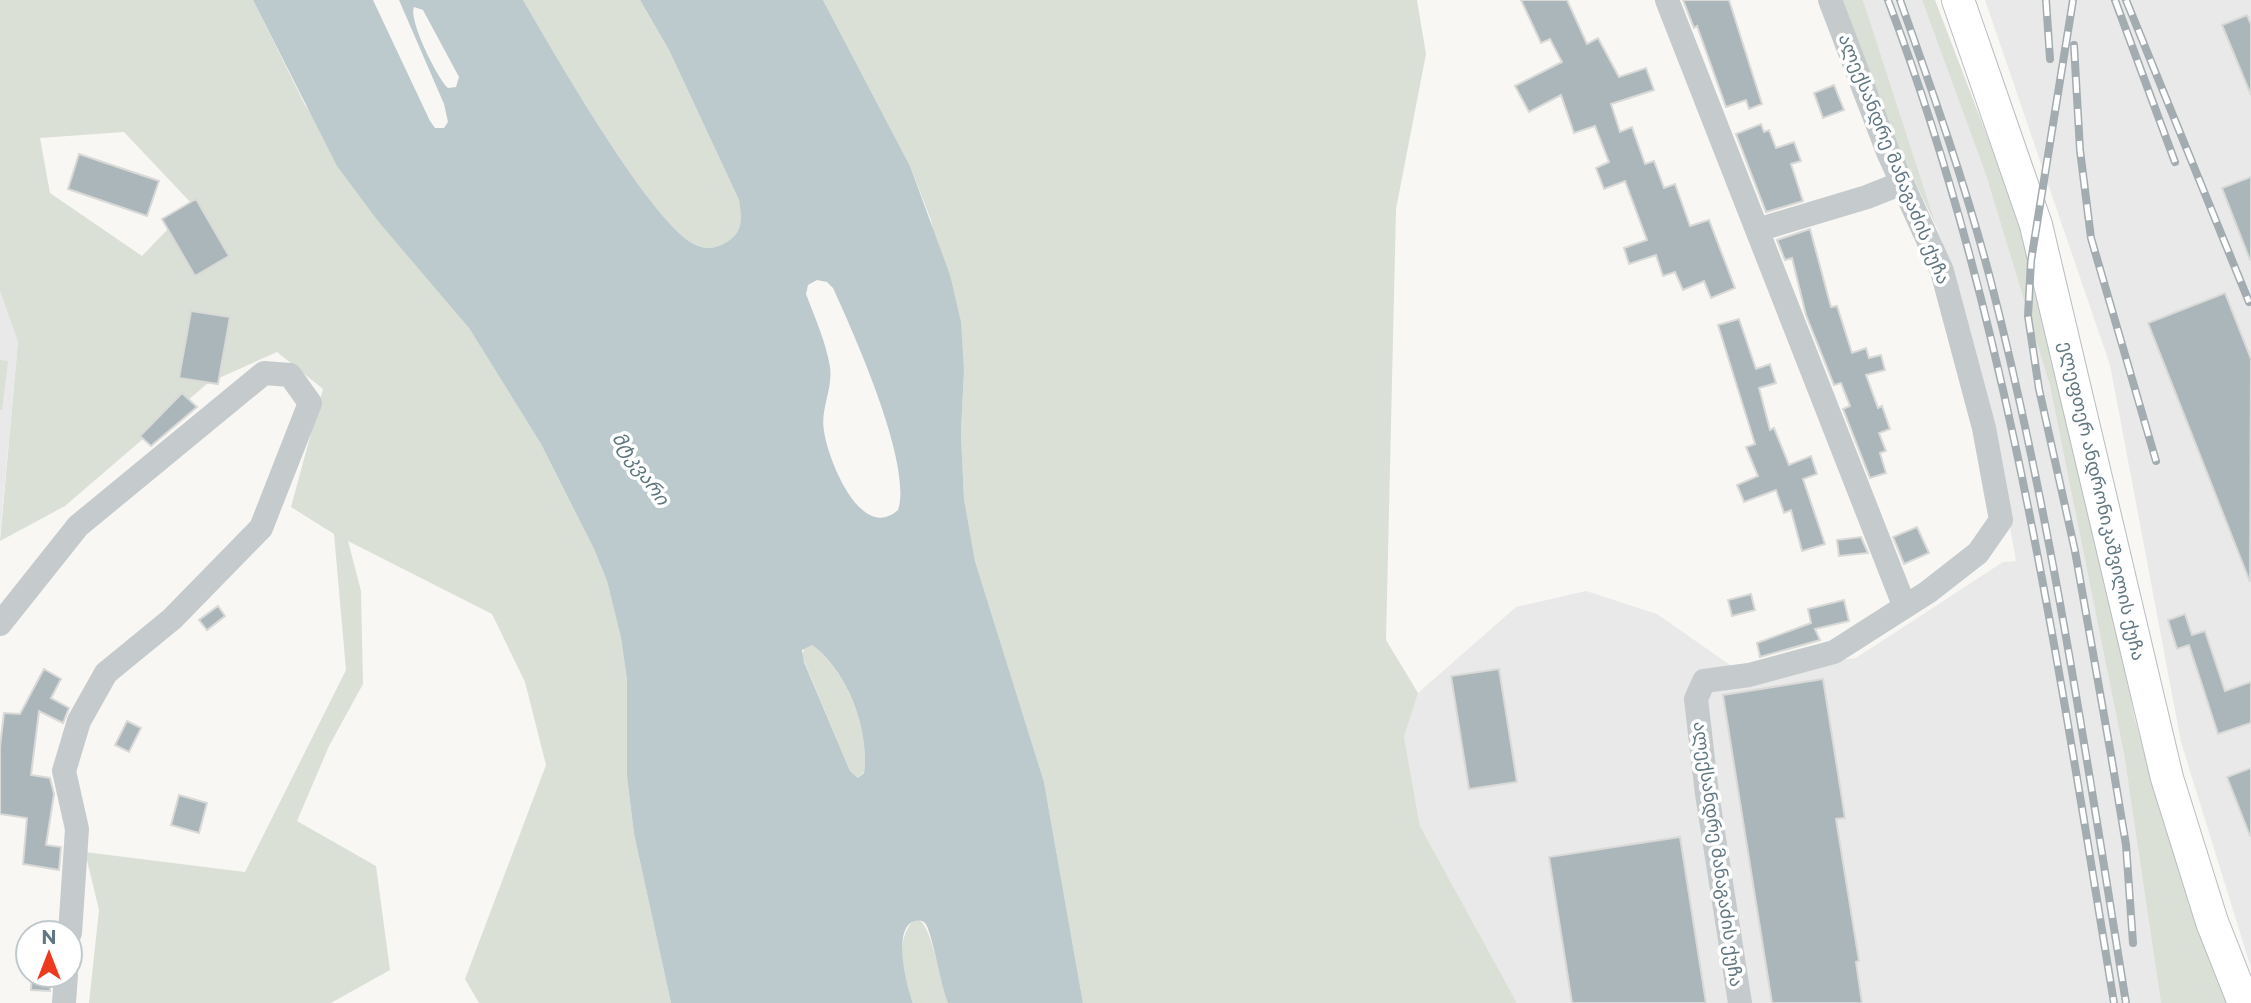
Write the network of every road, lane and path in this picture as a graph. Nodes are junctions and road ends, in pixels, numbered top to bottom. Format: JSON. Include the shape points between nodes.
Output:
{"nodes":[{"id":1,"x":1667,"y":0,"type":"edge"},
{"id":2,"x":1830,"y":0,"type":"edge"},
{"id":3,"x":1958,"y":0,"type":"edge"},
{"id":4,"x":1902,"y":183,"type":"junction"},
{"id":5,"x":1757,"y":230,"type":"junction"},
{"id":6,"x":1904,"y":605,"type":"junction"},
{"id":7,"x":0,"y":624,"type":"edge"},
{"id":8,"x":71,"y":919,"type":"edge"},
{"id":9,"x":1740,"y":1003,"type":"edge"},
{"id":10,"x":2244,"y":1003,"type":"edge"}],
"edges":[{"from":1,"to":5,"type":"street"},
{"from":2,"to":4,"type":"street","name":"ალექსანდრე მანაგაძის ქუჩა"},
{"from":3,"to":10,"type":"main road","name":"ელეფთერ ანდრონიკაშვილის ქუჩა","via":[[2036,225],[2167,779],[2212,922]]},
{"from":4,"to":5,"type":"street"},
{"from":4,"to":6,"type":"street","name":"ალექსანდრე მანაგაძის ქუჩა","via":[[1942,271],[1984,428],[2000,520],[1978,553]]},
{"from":5,"to":6,"type":"street"},
{"from":6,"to":9,"type":"street","name":"ალექსანდრე მანაგაძის ქუჩა","via":[[1834,652],[1749,675],[1704,681],[1696,699]]},
{"from":7,"to":8,"type":"street","via":[[78,526],[264,373],[290,375],[304,392],[310,402],[261,528],[172,619],[106,673],[79,721],[64,771],[77,830]]}]}
